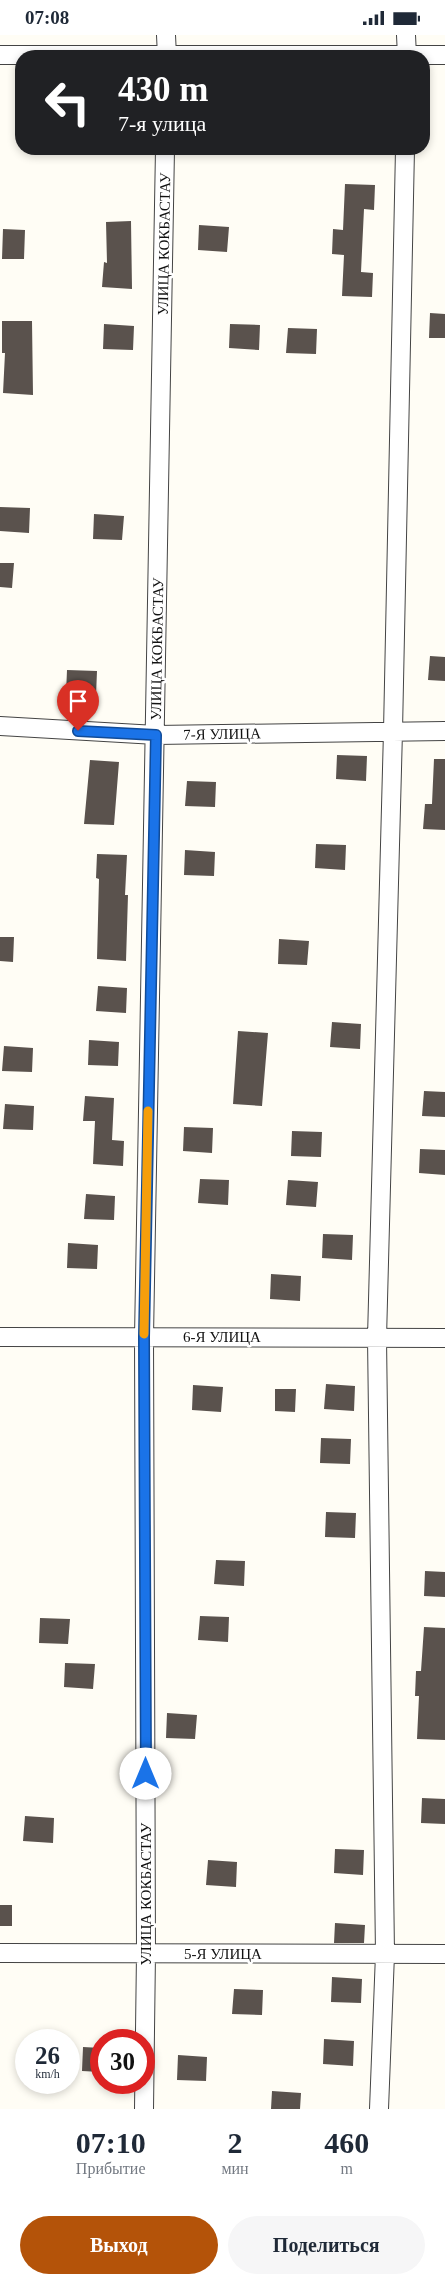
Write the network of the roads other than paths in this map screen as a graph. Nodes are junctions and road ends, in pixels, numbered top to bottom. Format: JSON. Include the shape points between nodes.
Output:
{"nodes":[{"id":1,"x":166,"y":35,"type":"edge"},
{"id":2,"x":406,"y":35,"type":"edge"},
{"id":3,"x":167,"y":50,"type":"edge"},
{"id":4,"x":407,"y":50,"type":"edge"},
{"id":5,"x":0,"y":55,"type":"edge"},
{"id":6,"x":15,"y":55,"type":"edge"},
{"id":7,"x":430,"y":55,"type":"edge"},
{"id":8,"x":445,"y":55,"type":"edge"},
{"id":9,"x":165,"y":155,"type":"edge"},
{"id":10,"x":405,"y":155,"type":"edge"},
{"id":11,"x":0,"y":726,"type":"edge"},
{"id":12,"x":393,"y":731,"type":"junction"},
{"id":13,"x":445,"y":731,"type":"edge"},
{"id":14,"x":156,"y":735,"type":"junction"},
{"id":15,"x":0,"y":1337,"type":"edge"},
{"id":16,"x":144,"y":1337,"type":"junction"},
{"id":17,"x":377,"y":1338,"type":"junction"},
{"id":18,"x":445,"y":1338,"type":"edge"},
{"id":19,"x":0,"y":1953,"type":"edge"},
{"id":20,"x":146,"y":1953,"type":"junction"},
{"id":21,"x":385,"y":1954,"type":"junction"},
{"id":22,"x":445,"y":1954,"type":"edge"},
{"id":23,"x":144,"y":2109,"type":"edge"},
{"id":24,"x":380,"y":2109,"type":"edge"}],
"edges":[{"from":1,"to":3,"type":"street"},
{"from":2,"to":4,"type":"street"},
{"from":5,"to":6,"type":"street"},
{"from":7,"to":8,"type":"street"},
{"from":9,"to":14,"type":"street","name":"УЛИЦА КОКБАСТАУ"},
{"from":10,"to":12,"type":"street"},
{"from":11,"to":14,"type":"street","name":"7-Я УЛИЦА"},
{"from":12,"to":13,"type":"street","name":"7-Я УЛИЦА"},
{"from":12,"to":14,"type":"street","name":"7-Я УЛИЦА"},
{"from":12,"to":17,"type":"street"},
{"from":14,"to":16,"type":"street","name":"УЛИЦА КОКБАСТАУ"},
{"from":15,"to":16,"type":"street","name":"6-Я УЛИЦА"},
{"from":16,"to":17,"type":"street","name":"6-Я УЛИЦА"},
{"from":16,"to":20,"type":"street","name":"УЛИЦА КОКБАСТАУ"},
{"from":17,"to":18,"type":"street","name":"6-Я УЛИЦА"},
{"from":17,"to":21,"type":"street"},
{"from":19,"to":20,"type":"street","name":"5-Я УЛИЦА"},
{"from":20,"to":21,"type":"street","name":"5-Я УЛИЦА"},
{"from":20,"to":23,"type":"street","name":"УЛИЦА КОКБАСТАУ"},
{"from":21,"to":22,"type":"street","name":"5-Я УЛИЦА"},
{"from":21,"to":24,"type":"street"}]}
